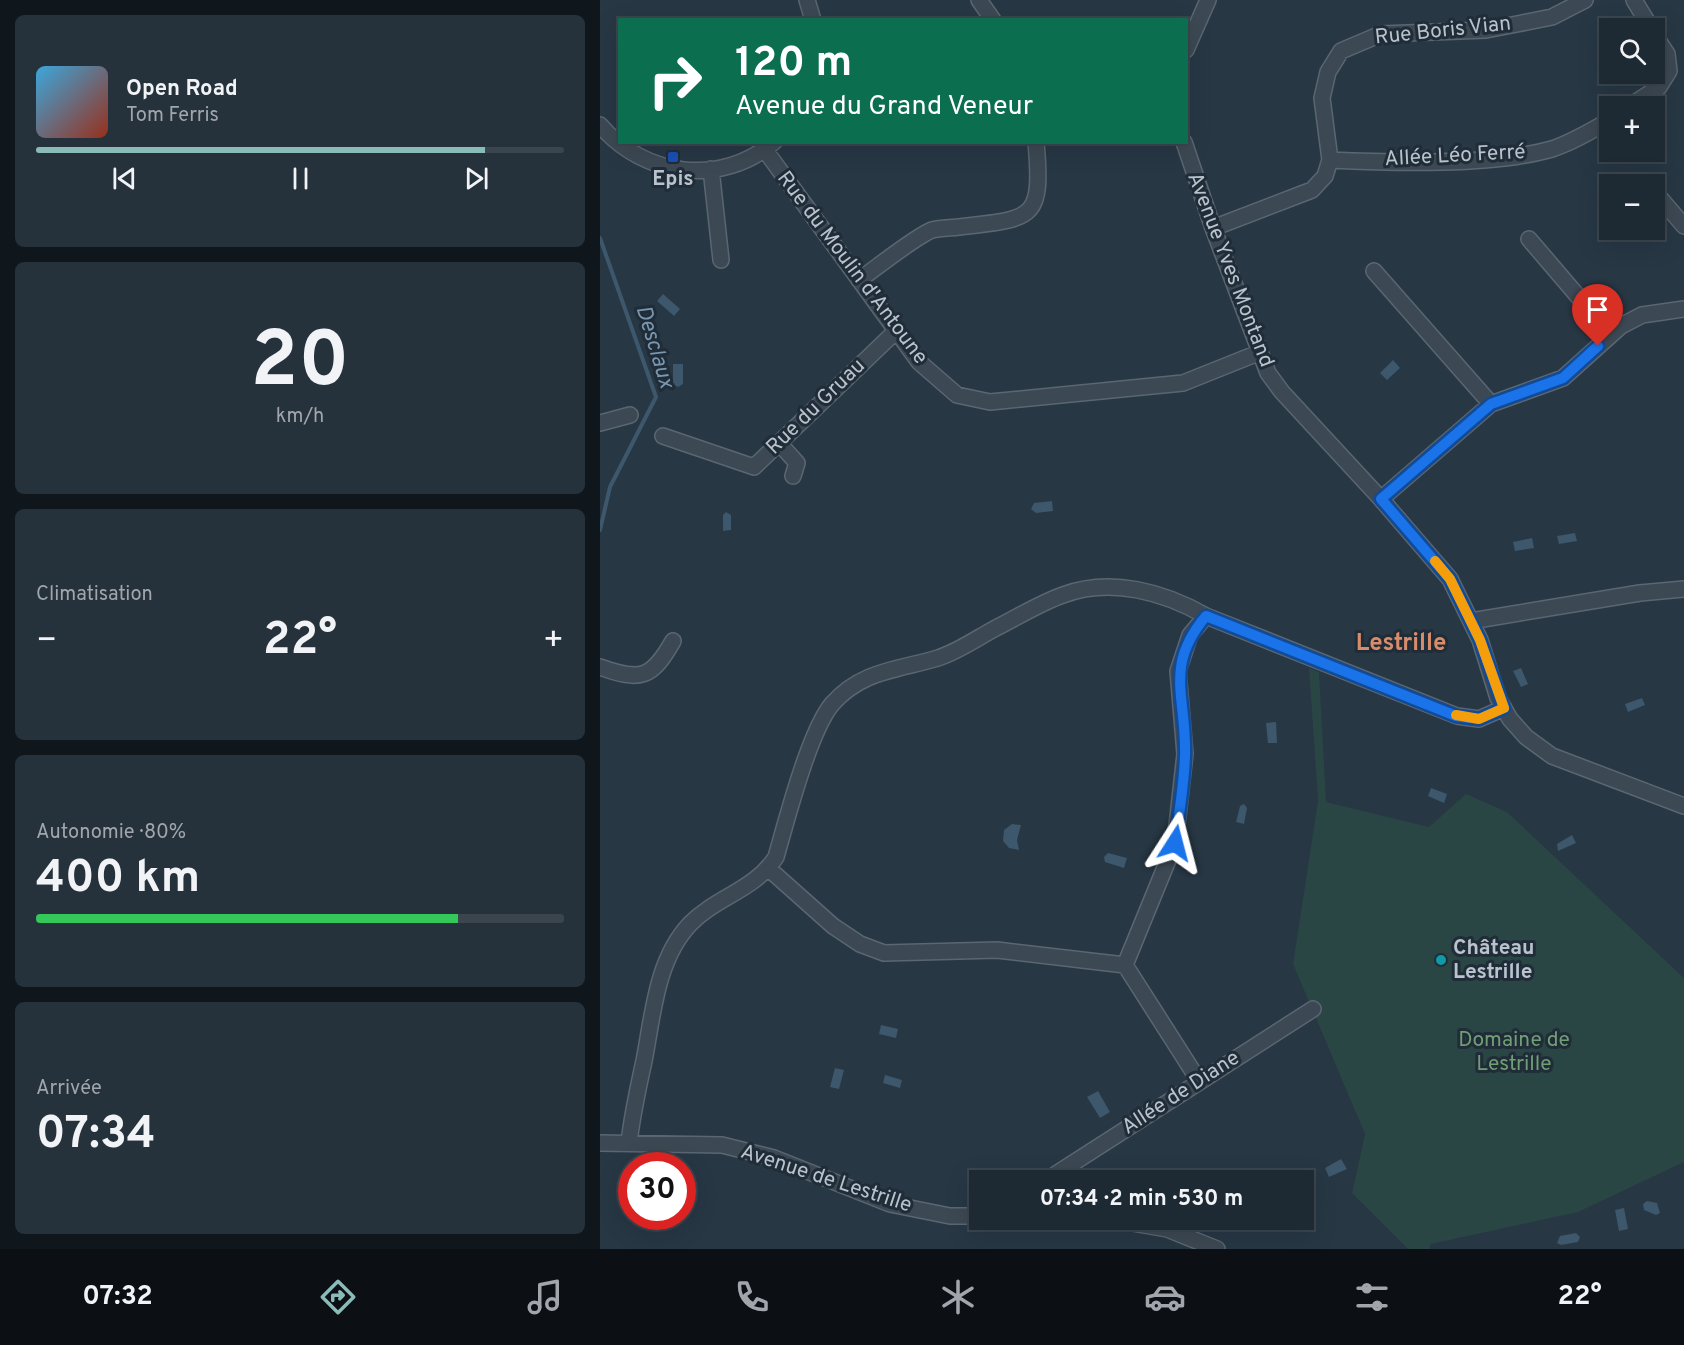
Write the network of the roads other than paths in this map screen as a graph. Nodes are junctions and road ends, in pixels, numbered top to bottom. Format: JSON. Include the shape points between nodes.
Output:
{"nodes":[{"id":1,"x":807,"y":0,"type":"edge"},
{"id":2,"x":979,"y":0,"type":"edge"},
{"id":3,"x":1208,"y":0,"type":"edge"},
{"id":4,"x":1585,"y":0,"type":"edge"},
{"id":5,"x":1634,"y":0,"type":"edge"},
{"id":6,"x":812,"y":18,"type":"edge"},
{"id":7,"x":992,"y":18,"type":"edge"},
{"id":8,"x":1645,"y":18,"type":"edge"},
{"id":9,"x":1188,"y":45,"type":"edge"},
{"id":10,"x":1665,"y":51,"type":"edge"},
{"id":11,"x":1665,"y":77,"type":"edge"},
{"id":12,"x":1661,"y":84,"type":"edge"},
{"id":13,"x":1645,"y":96,"type":"edge"},
{"id":14,"x":600,"y":125,"type":"edge"},
{"id":15,"x":1599,"y":126,"type":"edge"},
{"id":16,"x":618,"y":142,"type":"edge"},
{"id":17,"x":620,"y":144,"type":"edge"},
{"id":18,"x":1036,"y":144,"type":"edge"},
{"id":19,"x":1185,"y":144,"type":"edge"},
{"id":20,"x":769,"y":146,"type":"edge"},
{"id":21,"x":1330,"y":160,"type":"junction"},
{"id":22,"x":711,"y":170,"type":"junction"},
{"id":23,"x":1665,"y":204,"type":"edge"},
{"id":24,"x":1684,"y":226,"type":"edge"},
{"id":25,"x":1213,"y":228,"type":"junction"},
{"id":26,"x":1529,"y":239,"type":"dead end"},
{"id":27,"x":721,"y":261,"type":"dead end"},
{"id":28,"x":1374,"y":271,"type":"dead end"},
{"id":29,"x":859,"y":280,"type":"junction"},
{"id":30,"x":1684,"y":309,"type":"edge"},
{"id":31,"x":896,"y":332,"type":"junction"},
{"id":32,"x":1611,"y":335,"type":"junction"},
{"id":33,"x":1258,"y":353,"type":"junction"},
{"id":34,"x":1491,"y":404,"type":"junction"},
{"id":35,"x":630,"y":415,"type":"dead end"},
{"id":36,"x":600,"y":423,"type":"edge"},
{"id":37,"x":663,"y":436,"type":"dead end"},
{"id":38,"x":779,"y":443,"type":"junction"},
{"id":39,"x":793,"y":476,"type":"dead end"},
{"id":40,"x":1381,"y":499,"type":"junction"},
{"id":41,"x":1684,"y":589,"type":"edge"},
{"id":42,"x":1206,"y":616,"type":"junction"},
{"id":43,"x":1471,"y":621,"type":"junction"},
{"id":44,"x":673,"y":641,"type":"dead end"},
{"id":45,"x":600,"y":668,"type":"edge"},
{"id":46,"x":1504,"y":708,"type":"junction"},
{"id":47,"x":1684,"y":806,"type":"edge"},
{"id":48,"x":769,"y":869,"type":"junction"},
{"id":49,"x":1125,"y":965,"type":"junction"},
{"id":50,"x":1312,"y":1009,"type":"dead end"},
{"id":51,"x":1199,"y":1081,"type":"junction"},
{"id":52,"x":600,"y":1143,"type":"edge"},
{"id":53,"x":629,"y":1143,"type":"junction"},
{"id":54,"x":1062,"y":1170,"type":"edge"},
{"id":55,"x":969,"y":1216,"type":"edge"},
{"id":56,"x":1170,"y":1230,"type":"edge"},
{"id":57,"x":1218,"y":1249,"type":"edge"}],
"edges":[{"from":1,"to":6,"type":"street"},
{"from":2,"to":7,"type":"street"},
{"from":3,"to":9,"type":"street"},
{"from":4,"to":21,"type":"street","name":"Rue Boris Vian","via":[[1552,17],[1486,30],[1381,34],[1341,51],[1328,72],[1322,98]]},
{"from":5,"to":8,"type":"street"},
{"from":10,"to":11,"type":"street","via":[[1669,71]]},
{"from":12,"to":13,"type":"street"},
{"from":14,"to":16,"type":"street","name":"Rue du Moulin d'Antoune"},
{"from":15,"to":21,"type":"street","name":"Allée Léo Ferré","via":[[1576,140],[1524,155],[1460,160]]},
{"from":17,"to":22,"type":"street","name":"Rue du Moulin d'Antoune","via":[[650,163],[677,171]]},
{"from":18,"to":29,"type":"street","via":[[1040,185],[1036,201],[1026,214],[991,223],[931,230]]},
{"from":19,"to":25,"type":"street","name":"Avenue Yves Montand"},
{"from":20,"to":22,"type":"street","name":"Rue du Moulin d'Antoune","via":[[746,161]]},
{"from":20,"to":29,"type":"street","name":"Rue du Moulin d'Antoune"},
{"from":21,"to":25,"type":"street","via":[[1325,176],[1312,190]]},
{"from":22,"to":27,"type":"street"},
{"from":23,"to":24,"type":"street"},
{"from":25,"to":33,"type":"street","name":"Avenue Yves Montand"},
{"from":26,"to":32,"type":"street"},
{"from":28,"to":34,"type":"street"},
{"from":29,"to":31,"type":"street","name":"Rue du Moulin d'Antoune"},
{"from":30,"to":32,"type":"street","via":[[1642,315]]},
{"from":31,"to":33,"type":"street","name":"Rue du Moulin d'Antoune","via":[[919,362],[957,394],[990,402],[1183,383]]},
{"from":31,"to":38,"type":"street","name":"Rue du Gruau"},
{"from":32,"to":34,"type":"street","via":[[1563,378]]},
{"from":33,"to":40,"type":"street","name":"Avenue Yves Montand","via":[[1282,392]]},
{"from":34,"to":40,"type":"street"},
{"from":35,"to":36,"type":"street"},
{"from":37,"to":38,"type":"street","name":"Rue du Gruau","via":[[754,466]]},
{"from":38,"to":39,"type":"street","via":[[797,463]]},
{"from":40,"to":43,"type":"street","name":"Avenue Yves Montand","via":[[1450,579]]},
{"from":41,"to":43,"type":"street"},
{"from":42,"to":46,"type":"street","via":[[1456,716],[1479,719]]},
{"from":42,"to":48,"type":"street","via":[[1180,601],[1148,591],[1091,588],[1063,594],[938,658],[883,671],[844,692],[819,723]]},
{"from":42,"to":49,"type":"street","via":[[1190,635],[1179,671],[1185,754],[1175,843]]},
{"from":43,"to":46,"type":"street","name":"Avenue Yves Montand"},
{"from":44,"to":45,"type":"street","via":[[662,662],[644,674],[632,676]]},
{"from":46,"to":47,"type":"street","name":"Avenue Yves Montand","via":[[1526,737],[1552,756]]},
{"from":48,"to":49,"type":"street","via":[[832,926],[860,944],[884,953],[997,950]]},
{"from":48,"to":53,"type":"street","via":[[692,922],[675,943],[656,999]]},
{"from":49,"to":51,"type":"street"},
{"from":50,"to":51,"type":"street","name":"Allée de Diane"},
{"from":51,"to":54,"type":"street","name":"Allée de Diane"},
{"from":52,"to":53,"type":"street","name":"Avenue de Lestrille"},
{"from":53,"to":55,"type":"street","name":"Avenue de Lestrille","via":[[722,1145],[774,1158],[890,1204]]},
{"from":56,"to":57,"type":"street"}]}
